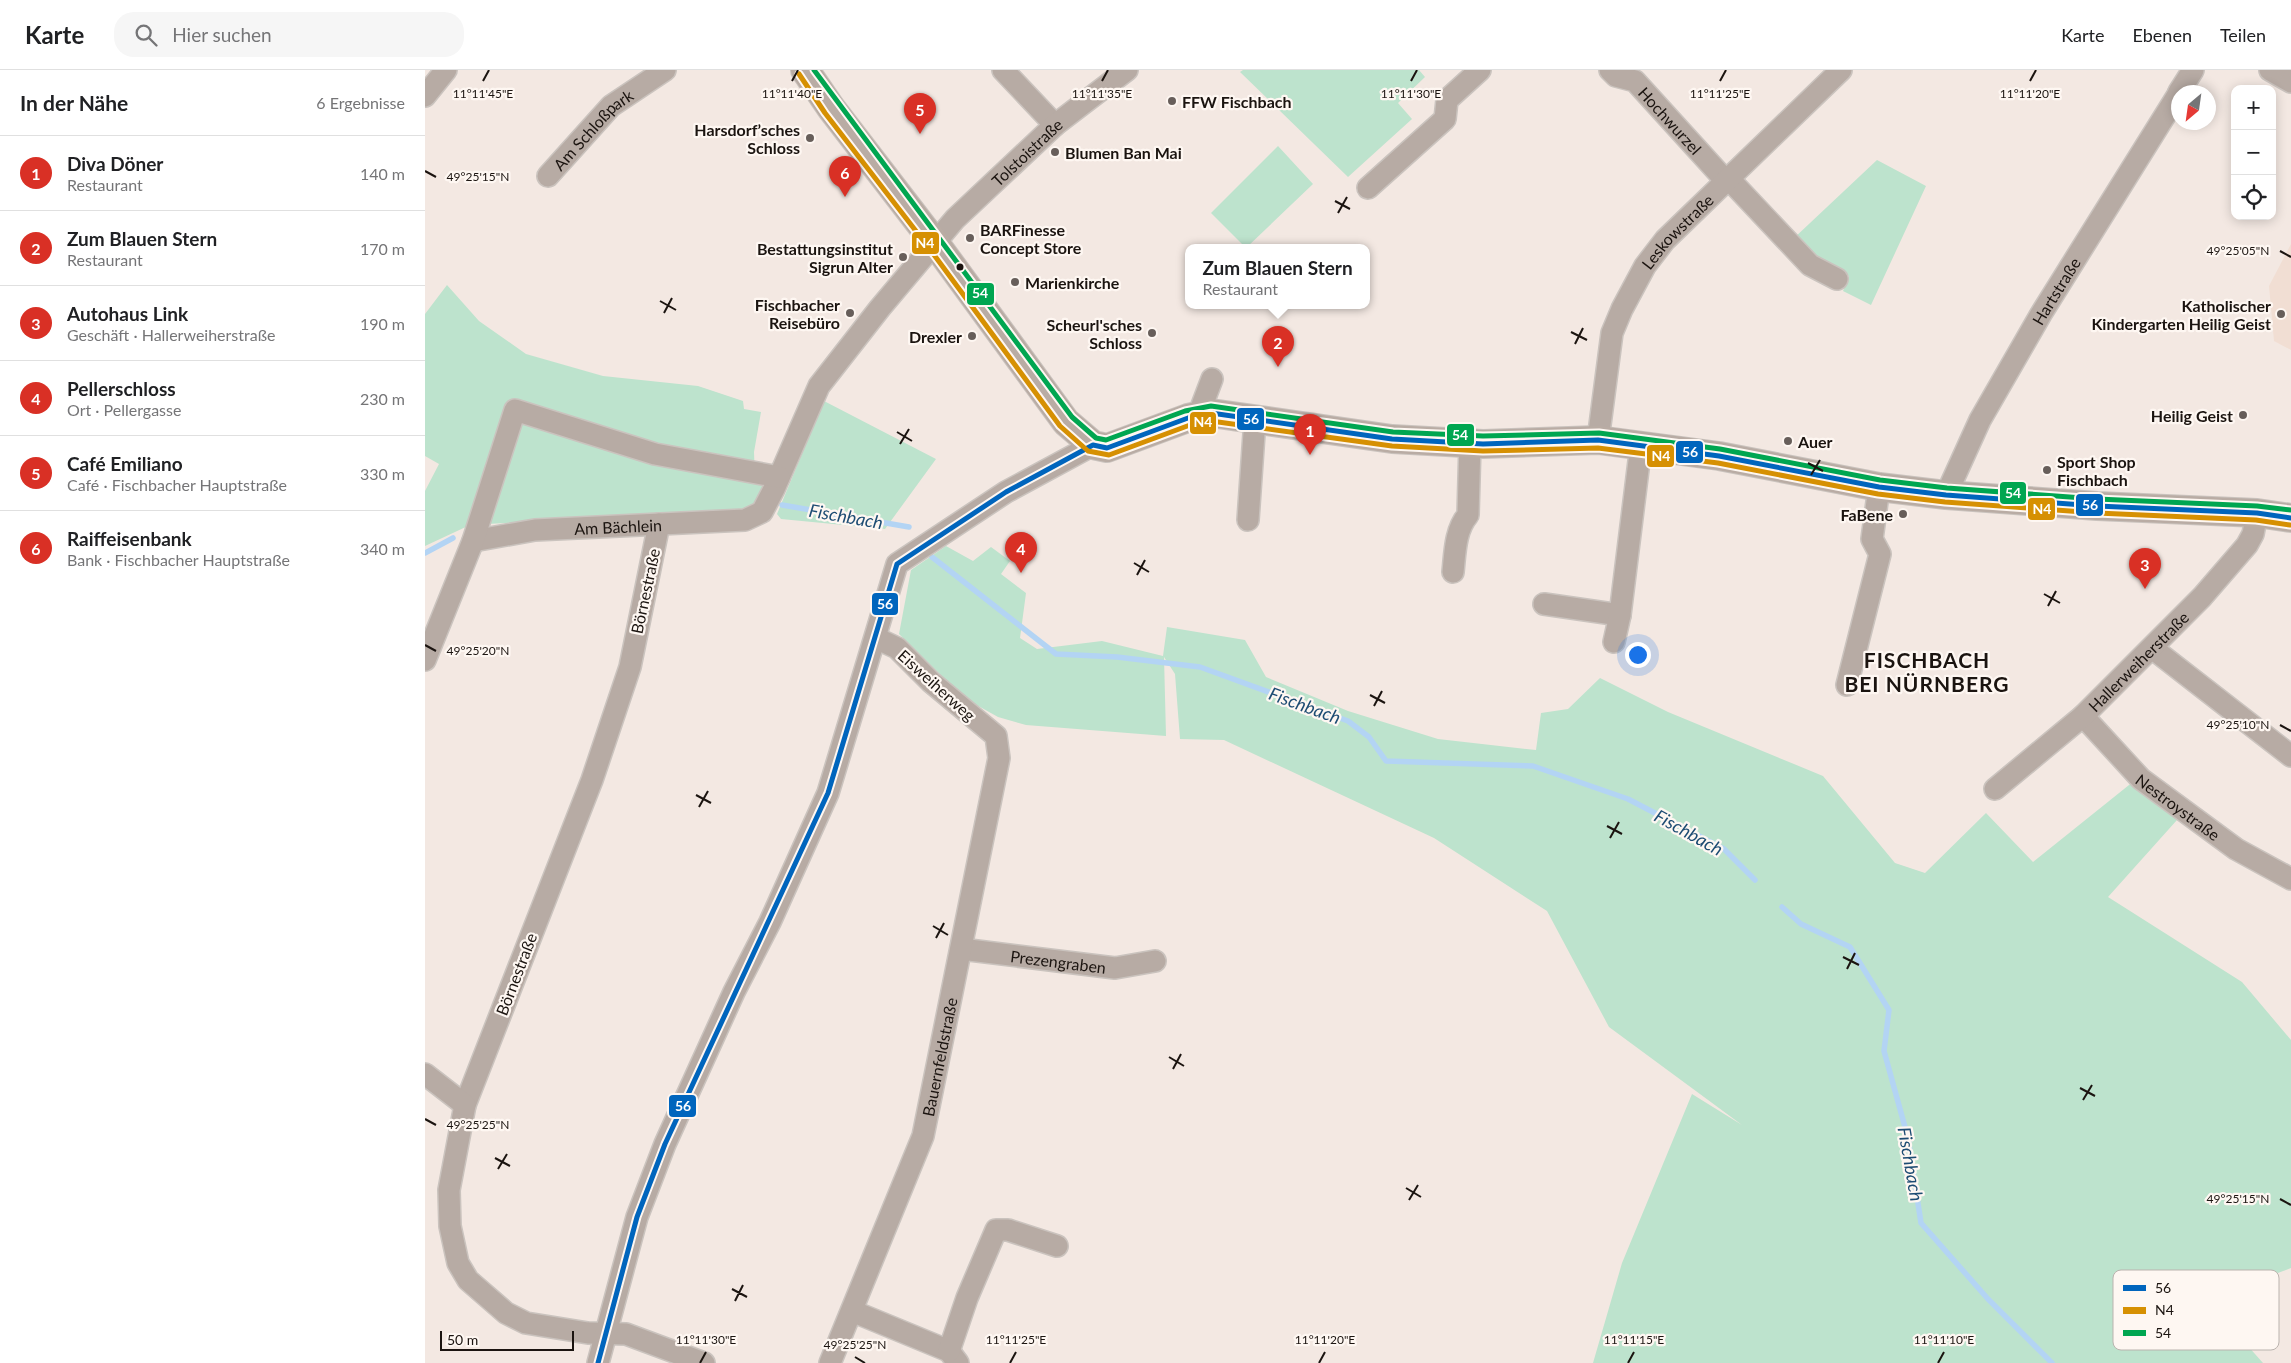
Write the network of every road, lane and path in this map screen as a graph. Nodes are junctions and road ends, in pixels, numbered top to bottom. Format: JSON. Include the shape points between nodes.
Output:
{"nodes":[{"id":1,"x":446,"y":70,"type":"edge"},
{"id":2,"x":665,"y":70,"type":"edge"},
{"id":3,"x":805,"y":70,"type":"edge"},
{"id":4,"x":1003,"y":70,"type":"edge"},
{"id":5,"x":1127,"y":70,"type":"edge"},
{"id":6,"x":1480,"y":70,"type":"edge"},
{"id":7,"x":1610,"y":70,"type":"edge"},
{"id":8,"x":1841,"y":70,"type":"edge"},
{"id":9,"x":2193,"y":70,"type":"edge"},
{"id":10,"x":2270,"y":70,"type":"edge"},
{"id":11,"x":2291,"y":82,"type":"edge"},
{"id":12,"x":2184,"y":85,"type":"edge"},
{"id":13,"x":425,"y":96,"type":"edge"},
{"id":14,"x":2171,"y":106,"type":"edge"},
{"id":15,"x":1055,"y":125,"type":"junction"},
{"id":16,"x":549,"y":176,"type":"dead end"},
{"id":17,"x":1726,"y":179,"type":"junction"},
{"id":18,"x":1368,"y":188,"type":"dead end"},
{"id":19,"x":935,"y":243,"type":"junction"},
{"id":20,"x":1837,"y":279,"type":"dead end"},
{"id":21,"x":1212,"y":379,"type":"dead end"},
{"id":22,"x":1197,"y":416,"type":"junction"},
{"id":23,"x":1255,"y":418,"type":"junction"},
{"id":24,"x":1598,"y":440,"type":"junction"},
{"id":25,"x":1470,"y":443,"type":"junction"},
{"id":26,"x":1093,"y":445,"type":"junction"},
{"id":27,"x":1641,"y":445,"type":"junction"},
{"id":28,"x":779,"y":477,"type":"junction"},
{"id":29,"x":1879,"y":487,"type":"junction"},
{"id":30,"x":1946,"y":495,"type":"junction"},
{"id":31,"x":761,"y":512,"type":"joint"},
{"id":32,"x":2257,"y":513,"type":"junction"},
{"id":33,"x":2291,"y":518,"type":"edge"},
{"id":34,"x":1248,"y":520,"type":"dead end"},
{"id":35,"x":659,"y":524,"type":"junction"},
{"id":36,"x":473,"y":541,"type":"junction"},
{"id":37,"x":1453,"y":572,"type":"dead end"},
{"id":38,"x":1544,"y":604,"type":"dead end"},
{"id":39,"x":1620,"y":615,"type":"junction"},
{"id":40,"x":876,"y":638,"type":"junction"},
{"id":41,"x":1614,"y":642,"type":"dead end"},
{"id":42,"x":2152,"y":648,"type":"junction"},
{"id":43,"x":425,"y":660,"type":"edge"},
{"id":44,"x":1847,"y":685,"type":"dead end"},
{"id":45,"x":2083,"y":716,"type":"junction"},
{"id":46,"x":996,"y":736,"type":"joint"},
{"id":47,"x":2291,"y":756,"type":"edge"},
{"id":48,"x":1995,"y":790,"type":"dead end"},
{"id":49,"x":2291,"y":879,"type":"edge"},
{"id":50,"x":961,"y":949,"type":"junction"},
{"id":51,"x":1155,"y":961,"type":"dead end"},
{"id":52,"x":425,"y":1074,"type":"edge"},
{"id":53,"x":465,"y":1105,"type":"junction"},
{"id":54,"x":1057,"y":1246,"type":"dead end"},
{"id":55,"x":852,"y":1310,"type":"junction"},
{"id":56,"x":606,"y":1332,"type":"junction"},
{"id":57,"x":954,"y":1357,"type":"edge"},
{"id":58,"x":598,"y":1363,"type":"edge"},
{"id":59,"x":705,"y":1363,"type":"edge"},
{"id":60,"x":830,"y":1363,"type":"edge"}],
"edges":[{"from":1,"to":13,"type":"street"},
{"from":2,"to":16,"type":"street","name":"Am Schloßpark","via":[[611,106]]},
{"from":3,"to":19,"type":"main road"},
{"from":4,"to":15,"type":"street"},
{"from":5,"to":15,"type":"street","name":"Tolstoistraße"},
{"from":6,"to":18,"type":"street","via":[[1447,100],[1445,120]]},
{"from":7,"to":17,"type":"street","name":"Hochwurzel","via":[[1616,76],[1635,81]]},
{"from":8,"to":17,"type":"street","name":"Leskowstraße"},
{"from":9,"to":12,"type":"street","name":"Hartstraße"},
{"from":10,"to":11,"type":"street"},
{"from":14,"to":30,"type":"street","name":"Hartstraße","via":[[2041,314],[1980,420]]},
{"from":15,"to":19,"type":"street","name":"Tolstoistraße","via":[[955,219]]},
{"from":17,"to":20,"type":"street","name":"Hochwurzel","via":[[1810,264]]},
{"from":17,"to":24,"type":"street","name":"Leskowstraße","via":[[1665,240],[1645,266],[1622,309],[1612,333]]},
{"from":19,"to":26,"type":"main road","via":[[1066,422]]},
{"from":19,"to":28,"type":"street","name":"Tolstoistraße","via":[[879,308],[819,386]]},
{"from":21,"to":22,"type":"street"},
{"from":22,"to":23,"type":"main road","via":[[1211,413]]},
{"from":22,"to":26,"type":"main road","via":[[1107,448]]},
{"from":23,"to":25,"type":"main road","via":[[1392,439]]},
{"from":23,"to":34,"type":"street"},
{"from":24,"to":25,"type":"main road"},
{"from":24,"to":27,"type":"main road"},
{"from":25,"to":37,"type":"street","via":[[1468,516],[1462,522]]},
{"from":26,"to":40,"type":"street","via":[[1006,492],[897,564]]},
{"from":27,"to":29,"type":"main road","via":[[1719,456]]},
{"from":27,"to":39,"type":"street"},
{"from":28,"to":31,"type":"street","name":"Tolstoistraße"},
{"from":28,"to":36,"type":"street","via":[[655,454],[515,410]]},
{"from":29,"to":30,"type":"main road"},
{"from":29,"to":44,"type":"street","via":[[1872,539],[1880,554]]},
{"from":30,"to":32,"type":"main road"},
{"from":31,"to":35,"type":"street","name":"Am Bächlein","via":[[745,520]]},
{"from":32,"to":33,"type":"main road"},
{"from":32,"to":42,"type":"street","name":"Hallerweiherstraße","via":[[2247,545]]},
{"from":35,"to":36,"type":"street","name":"Am Bächlein","via":[[535,530]]},
{"from":35,"to":53,"type":"street","name":"Börnestraße","via":[[624,686],[592,780]]},
{"from":36,"to":43,"type":"street"},
{"from":38,"to":39,"type":"street"},
{"from":39,"to":41,"type":"street"},
{"from":40,"to":46,"type":"street","name":"Eisweiherweg","via":[[897,648],[931,682]]},
{"from":40,"to":56,"type":"street","via":[[828,793],[665,1144],[637,1217]]},
{"from":42,"to":45,"type":"street","name":"Hallerweiherstraße"},
{"from":42,"to":47,"type":"street"},
{"from":45,"to":48,"type":"street","name":"Hallerweiherstraße"},
{"from":45,"to":49,"type":"street","name":"Nestroystraße","via":[[2141,779],[2236,849]]},
{"from":46,"to":50,"type":"street","name":"Bauernfeldstraße","via":[[999,758]]},
{"from":50,"to":51,"type":"street","name":"Prezengraben","via":[[1115,968]]},
{"from":50,"to":55,"type":"street","name":"Bauernfeldstraße","via":[[923,1136]]},
{"from":52,"to":53,"type":"street"},
{"from":53,"to":56,"type":"street","name":"Börnestraße","via":[[449,1199],[450,1226],[458,1263],[468,1280],[506,1313],[526,1323],[588,1333]]},
{"from":54,"to":57,"type":"street","via":[[1009,1230],[996,1230],[967,1298]]},
{"from":55,"to":57,"type":"street"},
{"from":55,"to":60,"type":"street","name":"Bauernfeldstraße"},
{"from":56,"to":58,"type":"street"},
{"from":56,"to":59,"type":"street","name":"Börnestraße","via":[[626,1334]]}]}
